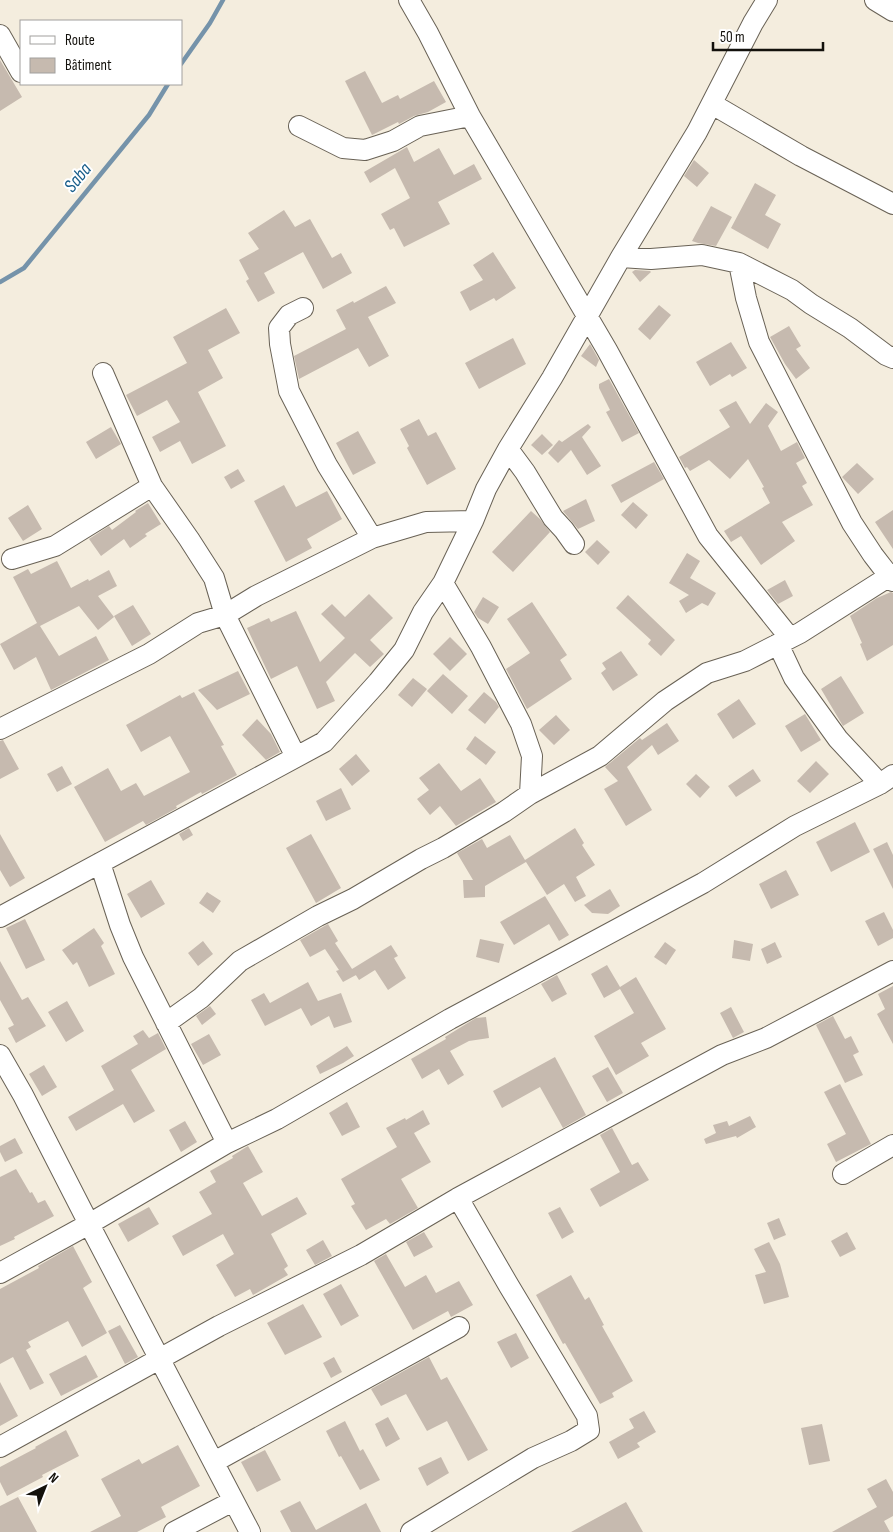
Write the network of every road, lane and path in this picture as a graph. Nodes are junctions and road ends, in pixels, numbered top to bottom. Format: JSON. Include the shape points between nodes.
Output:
{"nodes":[{"id":1,"x":409,"y":0,"type":"edge"},
{"id":2,"x":767,"y":0,"type":"edge"},
{"id":3,"x":875,"y":0,"type":"edge"},
{"id":4,"x":893,"y":11,"type":"edge"},
{"id":5,"x":3,"y":45,"type":"edge"},
{"id":6,"x":20,"y":70,"type":"edge"},
{"id":7,"x":712,"y":104,"type":"junction"},
{"id":8,"x":470,"y":116,"type":"junction"},
{"id":9,"x":299,"y":126,"type":"dead end"},
{"id":10,"x":893,"y":204,"type":"edge"},
{"id":11,"x":621,"y":257,"type":"junction"},
{"id":12,"x":739,"y":263,"type":"junction"},
{"id":13,"x":302,"y":308,"type":"dead end"},
{"id":14,"x":587,"y":316,"type":"junction"},
{"id":15,"x":893,"y":358,"type":"edge"},
{"id":16,"x":103,"y":373,"type":"dead end"},
{"id":17,"x":508,"y":450,"type":"junction"},
{"id":18,"x":152,"y":486,"type":"junction"},
{"id":19,"x":473,"y":521,"type":"junction"},
{"id":20,"x":372,"y":538,"type":"junction"},
{"id":21,"x":574,"y":544,"type":"dead end"},
{"id":22,"x":12,"y":559,"type":"dead end"},
{"id":23,"x":892,"y":577,"type":"edge"},
{"id":24,"x":443,"y":583,"type":"junction"},
{"id":25,"x":225,"y":615,"type":"junction"},
{"id":26,"x":784,"y":641,"type":"junction"},
{"id":27,"x":0,"y":729,"type":"edge"},
{"id":28,"x":296,"y":757,"type":"junction"},
{"id":29,"x":890,"y":778,"type":"edge"},
{"id":30,"x":530,"y":794,"type":"junction"},
{"id":31,"x":100,"y":863,"type":"junction"},
{"id":32,"x":0,"y":917,"type":"edge"},
{"id":33,"x":893,"y":971,"type":"edge"},
{"id":34,"x":166,"y":1023,"type":"junction"},
{"id":35,"x":0,"y":1055,"type":"edge"},
{"id":36,"x":0,"y":1087,"type":"edge"},
{"id":37,"x":23,"y":1095,"type":"junction"},
{"id":38,"x":227,"y":1143,"type":"junction"},
{"id":39,"x":893,"y":1145,"type":"edge"},
{"id":40,"x":843,"y":1174,"type":"dead end"},
{"id":41,"x":458,"y":1198,"type":"junction"},
{"id":42,"x":89,"y":1224,"type":"junction"},
{"id":43,"x":0,"y":1273,"type":"edge"},
{"id":44,"x":459,"y":1327,"type":"dead end"},
{"id":45,"x":160,"y":1359,"type":"junction"},
{"id":46,"x":0,"y":1447,"type":"edge"},
{"id":47,"x":214,"y":1462,"type":"junction"},
{"id":48,"x":233,"y":1501,"type":"junction"},
{"id":49,"x":174,"y":1532,"type":"edge"},
{"id":50,"x":250,"y":1532,"type":"edge"},
{"id":51,"x":411,"y":1532,"type":"edge"}],
"edges":[{"from":1,"to":8,"type":"street"},
{"from":2,"to":7,"type":"street"},
{"from":3,"to":4,"type":"street"},
{"from":5,"to":6,"type":"street"},
{"from":7,"to":10,"type":"street"},
{"from":7,"to":11,"type":"street"},
{"from":8,"to":9,"type":"street","via":[[420,126],[393,141],[365,150],[343,148]]},
{"from":8,"to":14,"type":"street"},
{"from":11,"to":12,"type":"street","via":[[651,259],[702,255]]},
{"from":11,"to":14,"type":"street"},
{"from":12,"to":15,"type":"street","via":[[792,290]]},
{"from":12,"to":23,"type":"street","via":[[759,342],[852,522],[873,556]]},
{"from":13,"to":20,"type":"street","via":[[289,315],[279,328],[290,391],[327,465]]},
{"from":14,"to":17,"type":"street"},
{"from":14,"to":26,"type":"street","via":[[708,536]]},
{"from":16,"to":18,"type":"street"},
{"from":17,"to":19,"type":"street"},
{"from":17,"to":21,"type":"street"},
{"from":18,"to":22,"type":"street","via":[[55,546]]},
{"from":18,"to":25,"type":"street","via":[[214,578]]},
{"from":19,"to":20,"type":"street","via":[[426,522]]},
{"from":19,"to":24,"type":"street"},
{"from":20,"to":25,"type":"street"},
{"from":23,"to":26,"type":"street"},
{"from":24,"to":28,"type":"street","via":[[423,612],[404,650],[378,682],[324,742]]},
{"from":24,"to":30,"type":"street","via":[[521,724],[532,756]]},
{"from":25,"to":27,"type":"street","via":[[198,623],[149,654]]},
{"from":25,"to":28,"type":"street"},
{"from":26,"to":29,"type":"street","via":[[794,678],[838,739]]},
{"from":26,"to":30,"type":"street","via":[[745,661],[707,673],[665,701],[600,756]]},
{"from":28,"to":31,"type":"street"},
{"from":29,"to":38,"type":"street","via":[[795,826],[703,883],[450,1019],[277,1119]]},
{"from":30,"to":34,"type":"street","via":[[443,848],[240,961],[200,998]]},
{"from":31,"to":32,"type":"street"},
{"from":31,"to":34,"type":"street","via":[[120,926]]},
{"from":33,"to":41,"type":"street","via":[[766,1038],[722,1055]]},
{"from":34,"to":38,"type":"street"},
{"from":35,"to":37,"type":"street"},
{"from":36,"to":37,"type":"street"},
{"from":37,"to":42,"type":"street"},
{"from":38,"to":42,"type":"street"},
{"from":39,"to":40,"type":"street"},
{"from":41,"to":45,"type":"street","via":[[361,1255],[218,1326]]},
{"from":41,"to":51,"type":"street","via":[[587,1416],[589,1430],[533,1458]]},
{"from":42,"to":43,"type":"street"},
{"from":42,"to":45,"type":"street"},
{"from":44,"to":47,"type":"street"},
{"from":45,"to":46,"type":"street"},
{"from":45,"to":47,"type":"street"},
{"from":47,"to":48,"type":"street"},
{"from":48,"to":49,"type":"street"},
{"from":48,"to":50,"type":"street"}]}
